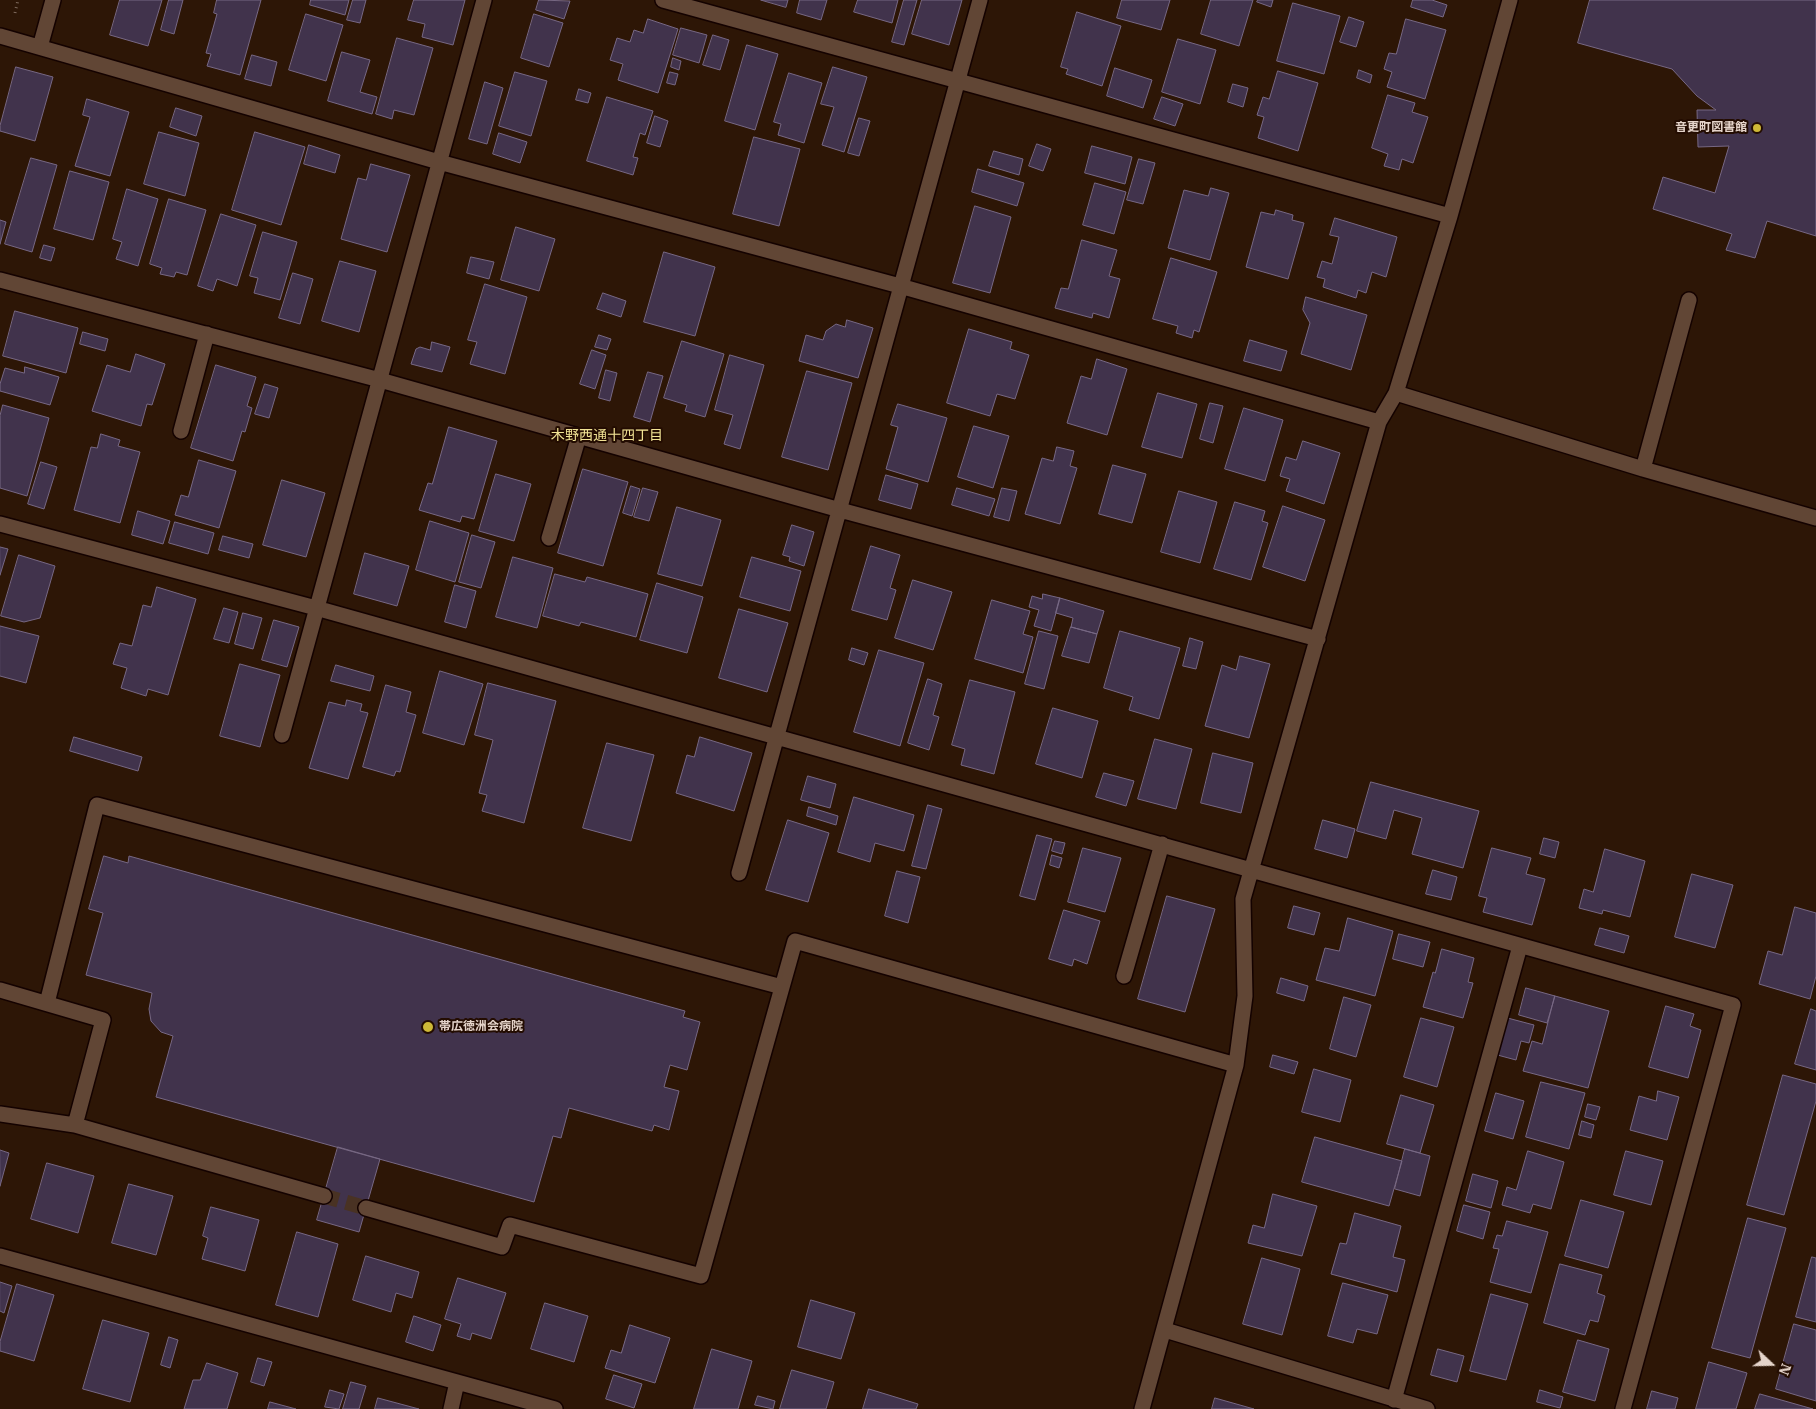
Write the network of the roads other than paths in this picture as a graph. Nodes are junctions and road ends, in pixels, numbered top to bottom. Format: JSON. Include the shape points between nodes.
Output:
{"nodes":[{"id":1,"x":53,"y":0,"type":"edge"},
{"id":2,"x":484,"y":0,"type":"edge"},
{"id":3,"x":663,"y":0,"type":"edge"},
{"id":4,"x":980,"y":0,"type":"edge"},
{"id":5,"x":1510,"y":0,"type":"edge"},
{"id":6,"x":0,"y":36,"type":"edge"},
{"id":7,"x":40,"y":47,"type":"junction"},
{"id":8,"x":958,"y":81,"type":"junction"},
{"id":9,"x":439,"y":162,"type":"junction"},
{"id":10,"x":1450,"y":216,"type":"junction"},
{"id":11,"x":0,"y":280,"type":"edge"},
{"id":12,"x":900,"y":286,"type":"junction"},
{"id":13,"x":1689,"y":300,"type":"dead end"},
{"id":14,"x":207,"y":334,"type":"junction"},
{"id":15,"x":380,"y":380,"type":"junction"},
{"id":16,"x":1396,"y":394,"type":"junction"},
{"id":17,"x":1379,"y":422,"type":"junction"},
{"id":18,"x":181,"y":431,"type":"dead end"},
{"id":19,"x":579,"y":436,"type":"junction"},
{"id":20,"x":1643,"y":469,"type":"junction"},
{"id":21,"x":840,"y":510,"type":"junction"},
{"id":22,"x":1816,"y":518,"type":"edge"},
{"id":23,"x":0,"y":524,"type":"edge"},
{"id":24,"x":549,"y":538,"type":"dead end"},
{"id":25,"x":316,"y":608,"type":"junction"},
{"id":26,"x":1318,"y":639,"type":"junction"},
{"id":27,"x":282,"y":735,"type":"dead end"},
{"id":28,"x":776,"y":737,"type":"junction"},
{"id":29,"x":1162,"y":844,"type":"junction"},
{"id":30,"x":1252,"y":869,"type":"junction"},
{"id":31,"x":739,"y":873,"type":"dead end"},
{"id":32,"x":1520,"y":946,"type":"junction"},
{"id":33,"x":1124,"y":976,"type":"dead end"},
{"id":34,"x":782,"y":987,"type":"junction"},
{"id":35,"x":0,"y":990,"type":"edge"},
{"id":36,"x":47,"y":1003,"type":"junction"},
{"id":37,"x":1236,"y":1065,"type":"junction"},
{"id":38,"x":0,"y":1114,"type":"edge"},
{"id":39,"x":75,"y":1125,"type":"junction"},
{"id":40,"x":324,"y":1196,"type":"tunnel mouth"},
{"id":41,"x":366,"y":1208,"type":"tunnel mouth"},
{"id":42,"x":0,"y":1256,"type":"edge"},
{"id":43,"x":1164,"y":1330,"type":"junction"},
{"id":44,"x":457,"y":1382,"type":"junction"},
{"id":45,"x":1394,"y":1400,"type":"junction"},
{"id":46,"x":451,"y":1409,"type":"edge"},
{"id":47,"x":555,"y":1409,"type":"edge"},
{"id":48,"x":1142,"y":1409,"type":"edge"},
{"id":49,"x":1427,"y":1409,"type":"edge"},
{"id":50,"x":1623,"y":1409,"type":"edge"}],
"edges":[{"from":1,"to":7,"type":"street"},
{"from":2,"to":9,"type":"street"},
{"from":3,"to":8,"type":"street"},
{"from":4,"to":8,"type":"street"},
{"from":5,"to":10,"type":"street"},
{"from":6,"to":7,"type":"street"},
{"from":7,"to":9,"type":"street"},
{"from":8,"to":10,"type":"street"},
{"from":8,"to":12,"type":"street"},
{"from":9,"to":12,"type":"street"},
{"from":9,"to":15,"type":"street"},
{"from":10,"to":16,"type":"street"},
{"from":11,"to":14,"type":"street"},
{"from":12,"to":17,"type":"street"},
{"from":12,"to":21,"type":"street"},
{"from":13,"to":20,"type":"street"},
{"from":14,"to":15,"type":"street"},
{"from":14,"to":18,"type":"street"},
{"from":15,"to":19,"type":"street"},
{"from":15,"to":25,"type":"street"},
{"from":16,"to":17,"type":"street"},
{"from":16,"to":20,"type":"street"},
{"from":17,"to":26,"type":"street"},
{"from":19,"to":21,"type":"street"},
{"from":19,"to":24,"type":"street"},
{"from":20,"to":22,"type":"street"},
{"from":21,"to":26,"type":"street"},
{"from":21,"to":28,"type":"street"},
{"from":23,"to":25,"type":"street"},
{"from":25,"to":27,"type":"street"},
{"from":25,"to":28,"type":"street"},
{"from":26,"to":30,"type":"street"},
{"from":28,"to":29,"type":"street"},
{"from":28,"to":31,"type":"street"},
{"from":29,"to":30,"type":"street"},
{"from":29,"to":33,"type":"street"},
{"from":30,"to":32,"type":"street"},
{"from":30,"to":37,"type":"street","via":[[1243,899],[1245,996]]},
{"from":32,"to":45,"type":"street"},
{"from":32,"to":50,"type":"street","via":[[1733,1005]]},
{"from":34,"to":36,"type":"street","via":[[97,805]]},
{"from":34,"to":37,"type":"street","via":[[795,941]]},
{"from":34,"to":41,"type":"street","via":[[701,1276],[510,1225],[502,1247]]},
{"from":35,"to":36,"type":"street"},
{"from":36,"to":39,"type":"street","via":[[103,1020]]},
{"from":37,"to":43,"type":"street"},
{"from":38,"to":39,"type":"street"},
{"from":39,"to":40,"type":"street"},
{"from":42,"to":44,"type":"street"},
{"from":43,"to":45,"type":"street"},
{"from":43,"to":48,"type":"street"},
{"from":44,"to":46,"type":"street"},
{"from":44,"to":47,"type":"street"},
{"from":45,"to":49,"type":"street"}]}
